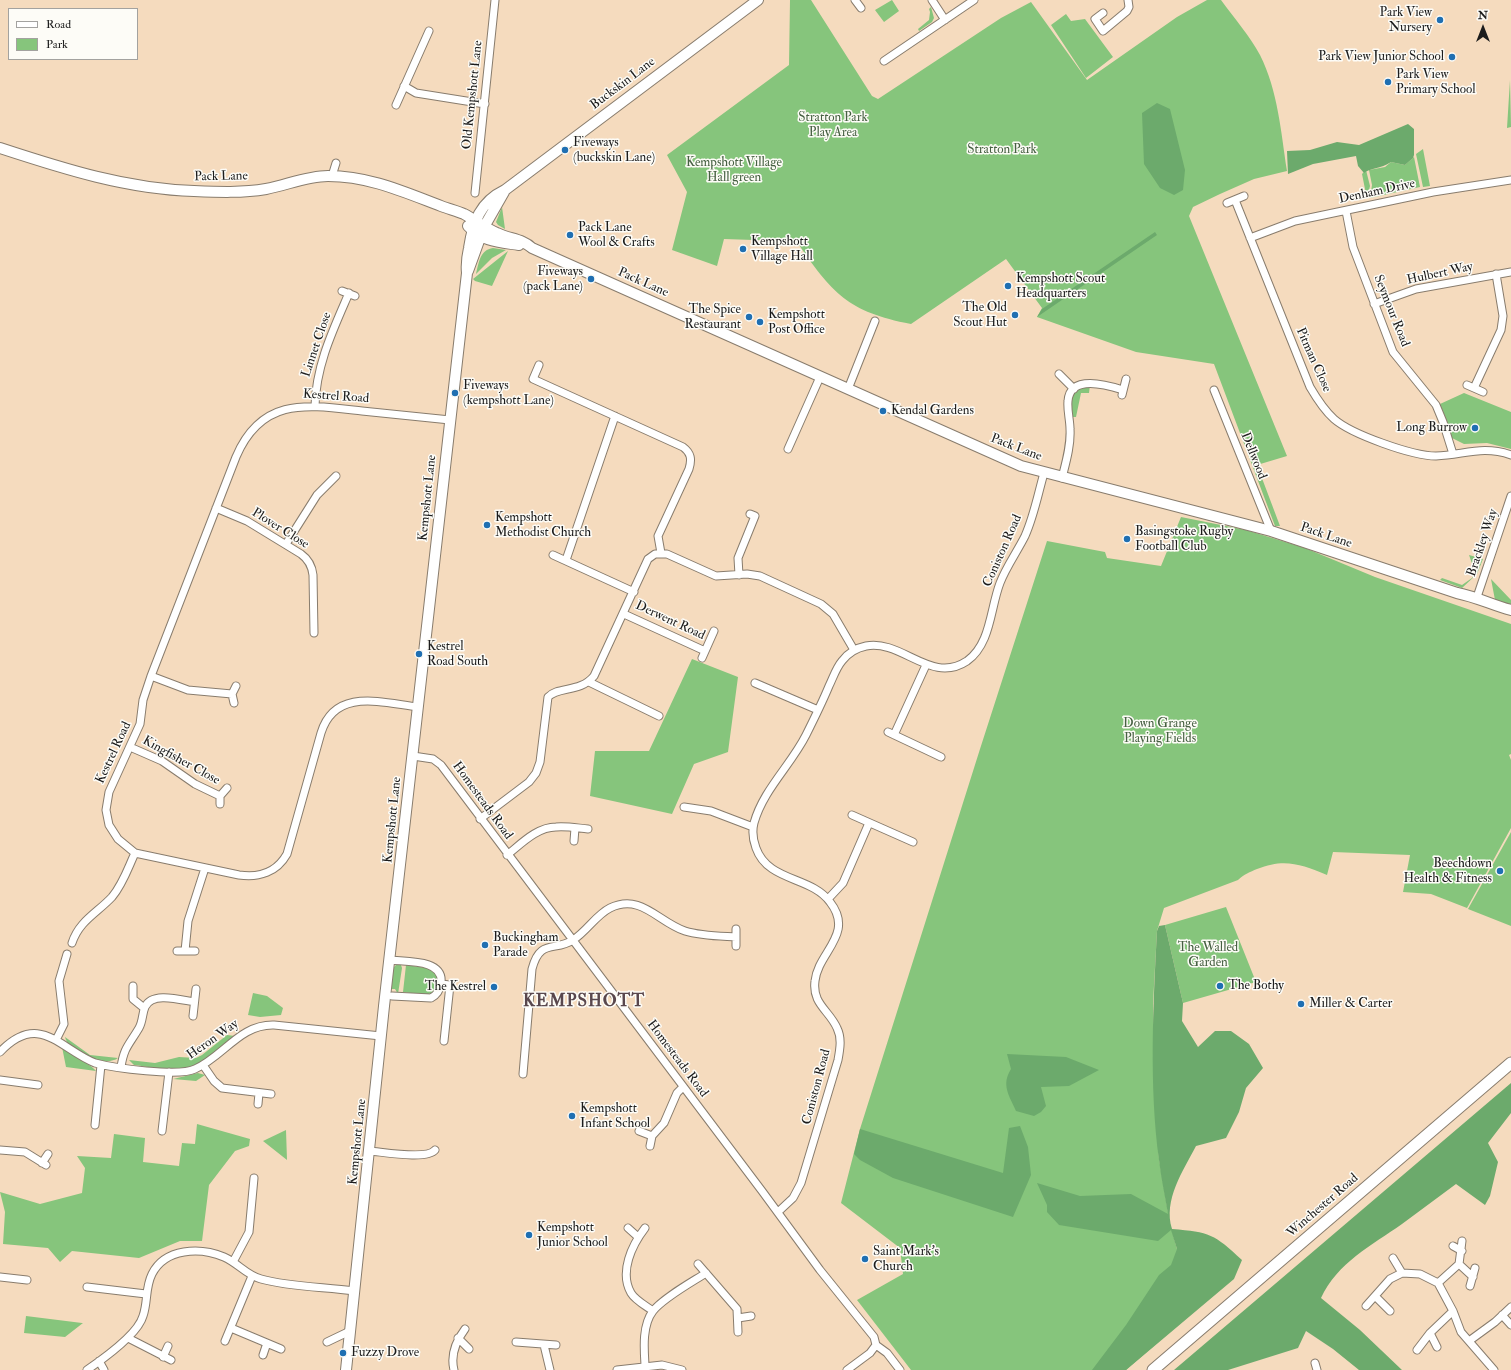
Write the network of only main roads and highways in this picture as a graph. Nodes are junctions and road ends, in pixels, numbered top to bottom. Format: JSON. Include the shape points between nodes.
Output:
{"nodes":[{"id":1,"x":1511,"y":1063,"type":"edge"},
{"id":2,"x":1153,"y":1370,"type":"edge"}],
"edges":[{"from":1,"to":2,"type":"main road","name":"Winchester Road"}]}
